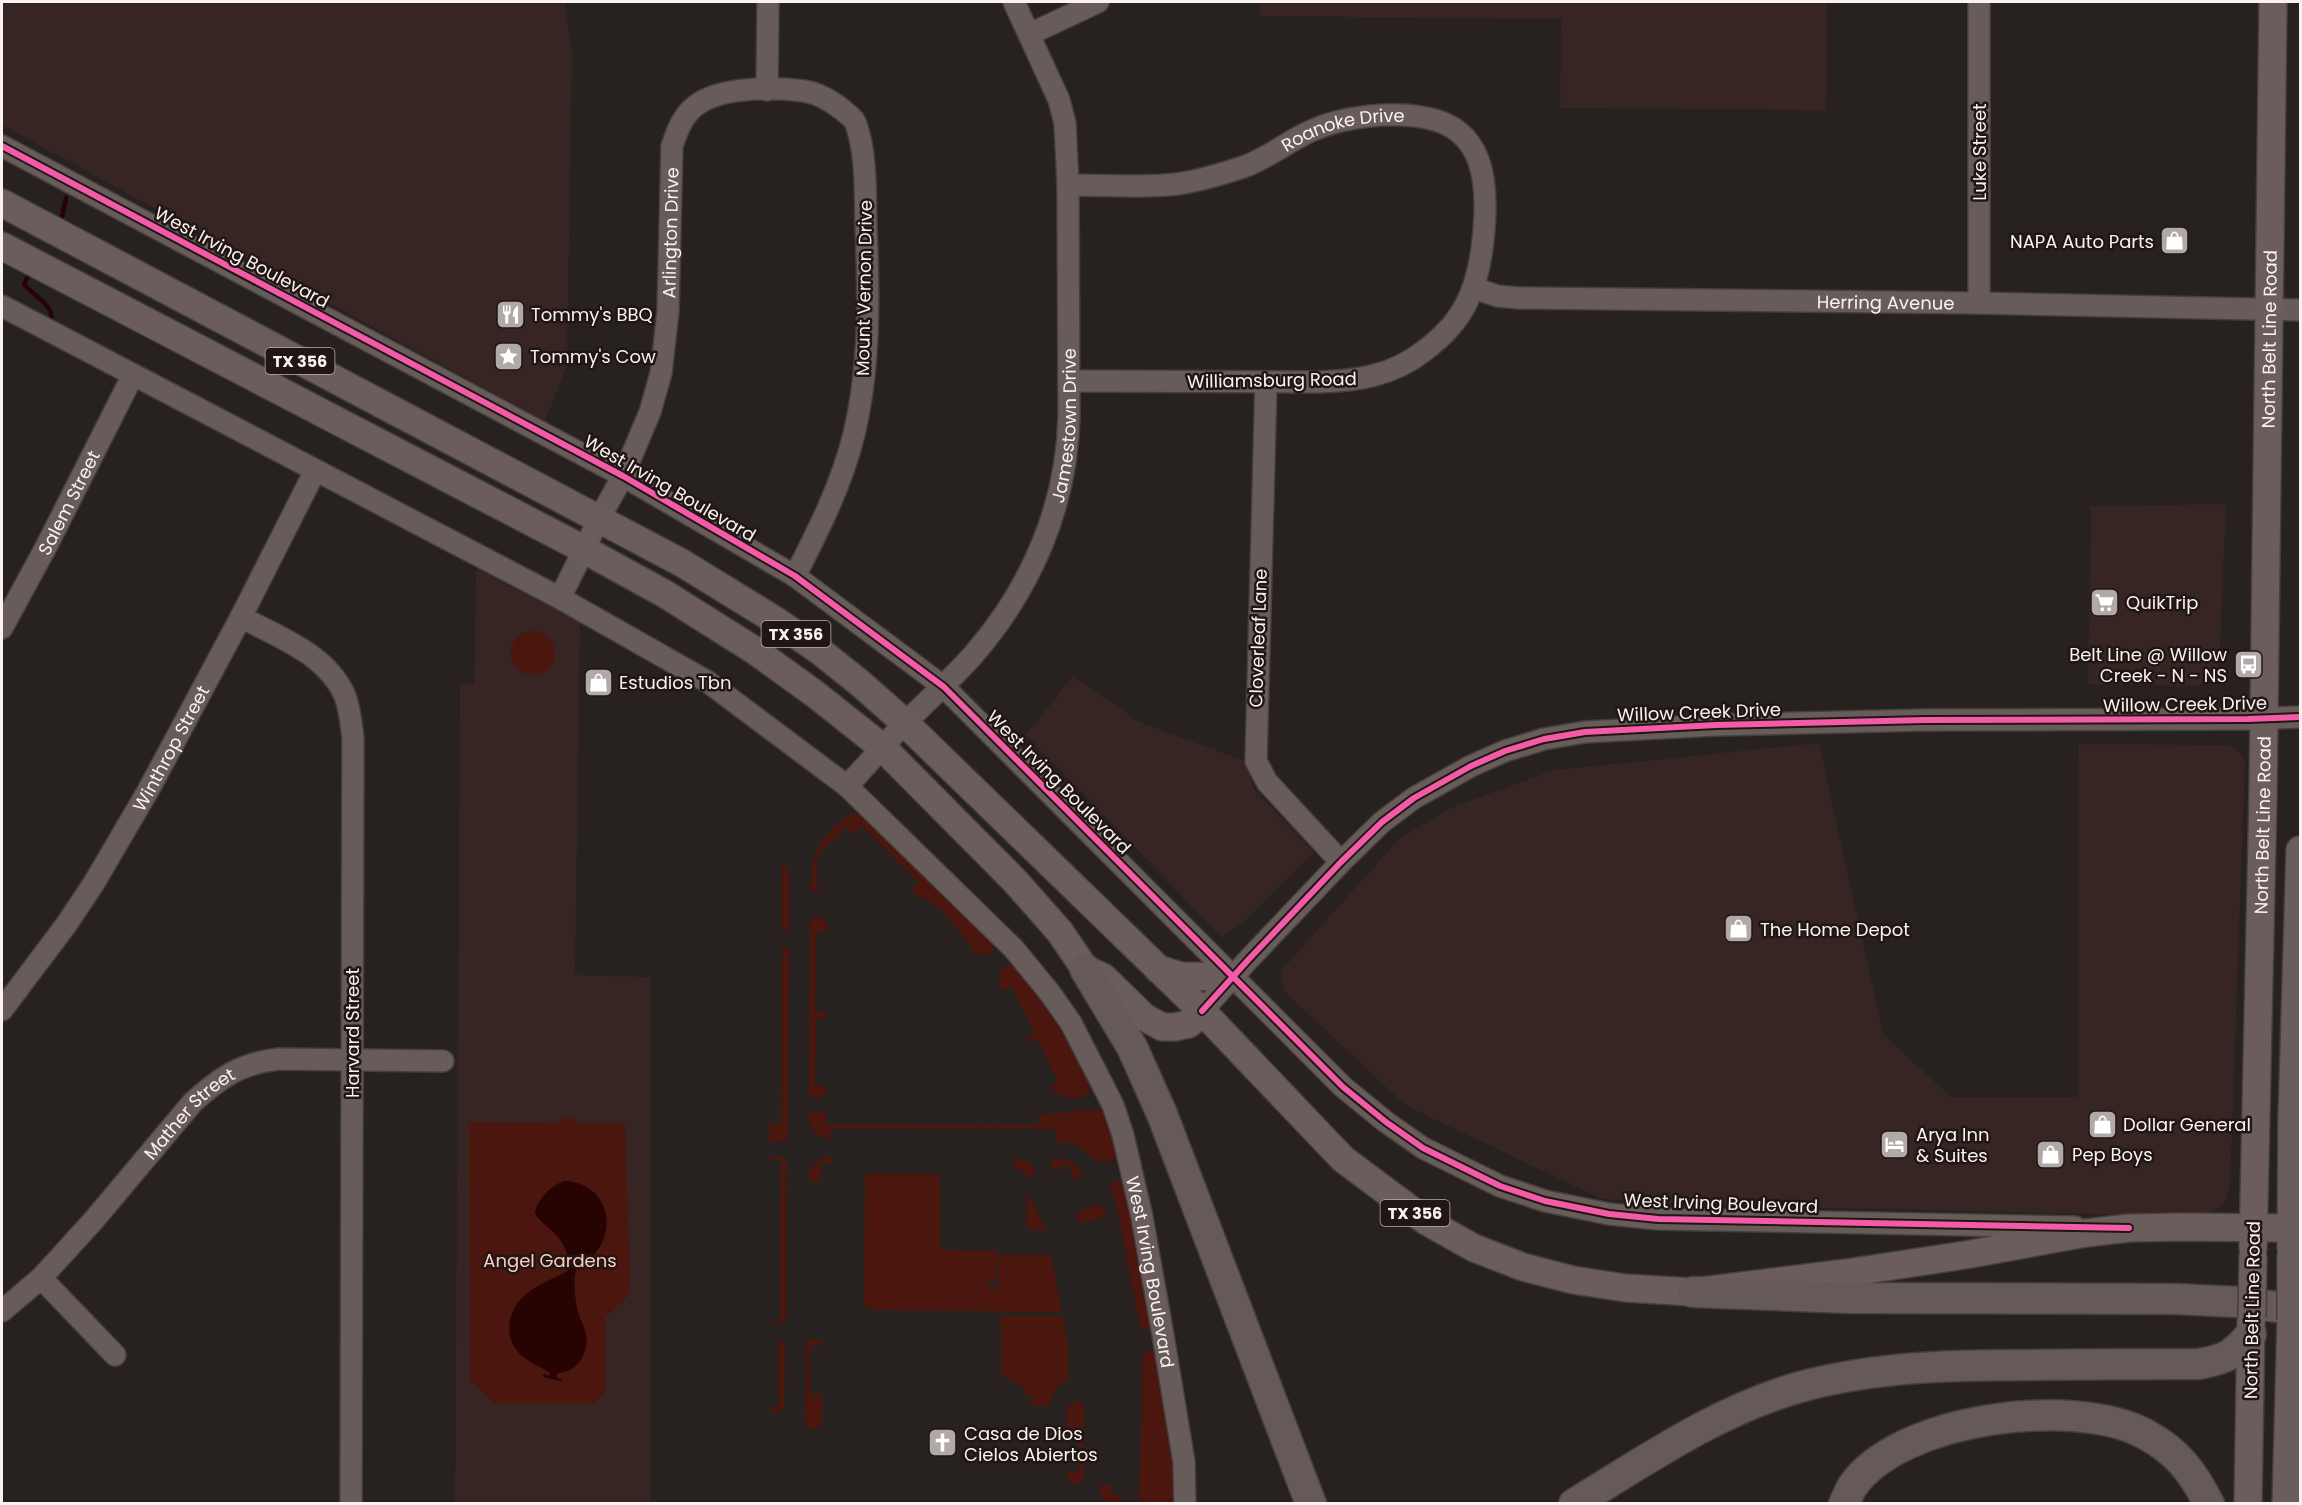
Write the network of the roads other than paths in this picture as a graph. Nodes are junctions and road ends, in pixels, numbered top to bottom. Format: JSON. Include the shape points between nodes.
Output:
{"nodes":[{"id":1,"x":768,"y":2,"type":"edge"},
{"id":2,"x":1014,"y":2,"type":"edge"},
{"id":3,"x":1098,"y":2,"type":"edge"},
{"id":4,"x":1979,"y":2,"type":"edge"},
{"id":5,"x":2273,"y":2,"type":"edge"},
{"id":6,"x":1030,"y":34,"type":"junction"},
{"id":7,"x":767,"y":90,"type":"junction"},
{"id":8,"x":2,"y":146,"type":"edge"},
{"id":9,"x":1068,"y":185,"type":"junction"},
{"id":10,"x":2,"y":203,"type":"edge"},
{"id":11,"x":2,"y":246,"type":"edge"},
{"id":12,"x":1473,"y":288,"type":"junction"},
{"id":13,"x":1979,"y":303,"type":"junction"},
{"id":14,"x":2,"y":306,"type":"edge"},
{"id":15,"x":2269,"y":309,"type":"junction"},
{"id":16,"x":2301,"y":310,"type":"edge"},
{"id":17,"x":134,"y":375,"type":"junction"},
{"id":18,"x":1069,"y":381,"type":"junction"},
{"id":19,"x":1266,"y":382,"type":"junction"},
{"id":20,"x":315,"y":471,"type":"junction"},
{"id":21,"x":623,"y":476,"type":"junction"},
{"id":22,"x":599,"y":519,"type":"junction"},
{"id":23,"x":585,"y":550,"type":"junction"},
{"id":24,"x":795,"y":576,"type":"junction"},
{"id":25,"x":560,"y":598,"type":"junction"},
{"id":26,"x":242,"y":617,"type":"junction"},
{"id":27,"x":2,"y":628,"type":"edge"},
{"id":28,"x":944,"y":687,"type":"junction"},
{"id":29,"x":2301,"y":717,"type":"edge"},
{"id":30,"x":2264,"y":719,"type":"junction"},
{"id":31,"x":905,"y":723,"type":"junction"},
{"id":32,"x":883,"y":748,"type":"junction"},
{"id":33,"x":848,"y":786,"type":"junction"},
{"id":34,"x":2301,"y":850,"type":"edge"},
{"id":35,"x":1341,"y":862,"type":"junction"},
{"id":36,"x":1086,"y":969,"type":"junction"},
{"id":37,"x":1158,"y":969,"type":"junction"},
{"id":38,"x":1232,"y":977,"type":"junction"},
{"id":39,"x":2,"y":1011,"type":"edge"},
{"id":40,"x":1202,"y":1011,"type":"junction"},
{"id":41,"x":352,"y":1060,"type":"junction"},
{"id":42,"x":443,"y":1061,"type":"dead end"},
{"id":43,"x":2129,"y":1228,"type":"junction"},
{"id":44,"x":2294,"y":1238,"type":"edge"},
{"id":45,"x":2253,"y":1242,"type":"junction"},
{"id":46,"x":41,"y":1278,"type":"junction"},
{"id":47,"x":1693,"y":1292,"type":"junction"},
{"id":48,"x":2,"y":1311,"type":"edge"},
{"id":49,"x":2296,"y":1315,"type":"edge"},
{"id":50,"x":2251,"y":1326,"type":"junction"},
{"id":51,"x":115,"y":1355,"type":"dead end"},
{"id":52,"x":351,"y":1503,"type":"edge"},
{"id":53,"x":1185,"y":1503,"type":"edge"},
{"id":54,"x":1311,"y":1503,"type":"edge"},
{"id":55,"x":1574,"y":1503,"type":"edge"},
{"id":56,"x":1844,"y":1503,"type":"edge"},
{"id":57,"x":2209,"y":1503,"type":"edge"},
{"id":58,"x":2248,"y":1503,"type":"edge"},
{"id":59,"x":2286,"y":1503,"type":"edge"}],
"edges":[{"from":1,"to":7,"type":"street"},
{"from":2,"to":6,"type":"street","name":"Jamestown Drive"},
{"from":3,"to":6,"type":"street"},
{"from":4,"to":13,"type":"street","name":"Luke Street"},
{"from":5,"to":15,"type":"main road","name":"North Belt Line Road"},
{"from":6,"to":9,"type":"street","name":"Jamestown Drive","via":[[1065,123]]},
{"from":7,"to":21,"type":"street","name":"Arlington Drive","via":[[717,94],[691,109],[678,128],[672,146],[668,312],[663,358],[650,412]]},
{"from":7,"to":24,"type":"street","name":"Mount Vernon Drive","via":[[805,91],[834,102],[855,121],[864,155],[868,262],[862,394],[848,455]]},
{"from":8,"to":21,"type":"street","name":"West Irving Boulevard"},
{"from":9,"to":12,"type":"street","name":"Roanoke Drive","via":[[1158,185],[1198,180],[1246,166],[1336,122],[1382,116],[1427,118],[1454,128],[1475,151],[1484,174],[1483,250]]},
{"from":9,"to":18,"type":"street","name":"Jamestown Drive"},
{"from":10,"to":22,"type":"main road","number":"TX 356"},
{"from":11,"to":23,"type":"main road","number":"TX 356"},
{"from":12,"to":13,"type":"street","name":"Herring Avenue","via":[[1518,298]]},
{"from":12,"to":19,"type":"street","name":"Williamsburg Road","via":[[1465,306],[1441,336],[1424,352],[1397,367],[1353,381]]},
{"from":13,"to":15,"type":"street","name":"Herring Avenue"},
{"from":14,"to":17,"type":"street","name":"West Irving Boulevard"},
{"from":15,"to":16,"type":"street","name":"Herring Avenue"},
{"from":15,"to":30,"type":"main road","name":"North Belt Line Road"},
{"from":17,"to":20,"type":"street","name":"West Irving Boulevard"},
{"from":17,"to":27,"type":"street","name":"Salem Street"},
{"from":18,"to":19,"type":"street","name":"Williamsburg Road"},
{"from":18,"to":28,"type":"street","name":"Jamestown Drive","via":[[1066,465],[1050,526],[1017,596],[990,635]]},
{"from":19,"to":35,"type":"street","name":"Cloverleaf Lane","via":[[1256,761],[1267,782]]},
{"from":20,"to":25,"type":"street","name":"West Irving Boulevard"},
{"from":20,"to":26,"type":"street","name":"Winthrop Street"},
{"from":21,"to":22,"type":"street","name":"Arlington Drive"},
{"from":21,"to":24,"type":"street","name":"West Irving Boulevard"},
{"from":22,"to":23,"type":"street","name":"Arlington Drive"},
{"from":22,"to":31,"type":"main road","number":"TX 356","via":[[682,562],[769,616],[821,652]]},
{"from":23,"to":25,"type":"street","name":"Arlington Drive"},
{"from":23,"to":32,"type":"main road","number":"TX 356","via":[[754,650]]},
{"from":24,"to":28,"type":"street","name":"West Irving Boulevard"},
{"from":25,"to":33,"type":"street","name":"West Irving Boulevard","via":[[708,682]]},
{"from":26,"to":39,"type":"street","name":"Winthrop Street","via":[[94,883]]},
{"from":26,"to":41,"type":"street","name":"Harvard Street","via":[[320,662],[344,694],[349,708]]},
{"from":28,"to":31,"type":"street","name":"Jamestown Drive"},
{"from":28,"to":38,"type":"street","name":"West Irving Boulevard"},
{"from":29,"to":30,"type":"street","name":"Willow Creek Drive"},
{"from":30,"to":35,"type":"street","name":"Willow Creek Drive","via":[[1891,721],[1577,732],[1505,751],[1443,780],[1382,822]]},
{"from":30,"to":45,"type":"main road","name":"North Belt Line Road"},
{"from":31,"to":32,"type":"street","name":"Jamestown Drive"},
{"from":31,"to":37,"type":"main road","number":"TX 356"},
{"from":32,"to":33,"type":"street","name":"Jamestown Drive"},
{"from":32,"to":36,"type":"main road","number":"TX 356","via":[[1015,881]]},
{"from":33,"to":53,"type":"street","name":"West Irving Boulevard","via":[[1014,949],[1071,1023],[1113,1105],[1124,1135],[1142,1217],[1184,1462]]},
{"from":34,"to":44,"type":"main road","via":[[2292,1119]]},
{"from":35,"to":38,"type":"street","name":"Willow Creek Drive"},
{"from":36,"to":40,"type":"main road","via":[[1103,977],[1144,1017],[1162,1027],[1189,1024]]},
{"from":36,"to":54,"type":"highway","via":[[1132,1047],[1162,1114]]},
{"from":37,"to":38,"type":"main road","via":[[1181,976]]},
{"from":37,"to":40,"type":"main road","number":"TX 356"},
{"from":38,"to":40,"type":"street","name":"Willow Creek Drive"},
{"from":38,"to":43,"type":"street","name":"West Irving Boulevard","via":[[1342,1087],[1423,1148],[1500,1186],[1545,1201],[1658,1219]]},
{"from":40,"to":47,"type":"main road","number":"TX 356","via":[[1343,1159],[1426,1221],[1474,1248],[1533,1270],[1625,1288]]},
{"from":41,"to":42,"type":"street","name":"Mather Street"},
{"from":41,"to":46,"type":"street","name":"Mather Street","via":[[257,1062],[210,1087]]},
{"from":41,"to":52,"type":"street","name":"Harvard Street"},
{"from":43,"to":45,"type":"main road","name":"West Irving Boulevard","via":[[2182,1227]]},
{"from":43,"to":47,"type":"main road","via":[[1846,1273]]},
{"from":44,"to":45,"type":"main road","name":"West Irving Boulevard"},
{"from":44,"to":49,"type":"main road","bridge":true},
{"from":45,"to":50,"type":"main road","name":"North Belt Line Road","bridge":true},
{"from":46,"to":48,"type":"street","name":"Mather Street"},
{"from":46,"to":51,"type":"street"},
{"from":47,"to":49,"type":"highway","via":[[1850,1298],[2176,1299],[2238,1302]]},
{"from":49,"to":59,"type":"main road"},
{"from":50,"to":55,"type":"highway","via":[[2237,1351],[2199,1364],[1911,1368],[1852,1375],[1798,1388],[1693,1433]]},
{"from":50,"to":58,"type":"main road","name":"North Belt Line Road"},
{"from":56,"to":57,"type":"highway","via":[[1852,1486],[1877,1462],[1907,1444],[1988,1420],[2033,1415],[2075,1415],[2113,1421],[2145,1434],[2173,1453],[2196,1478]]}]}
